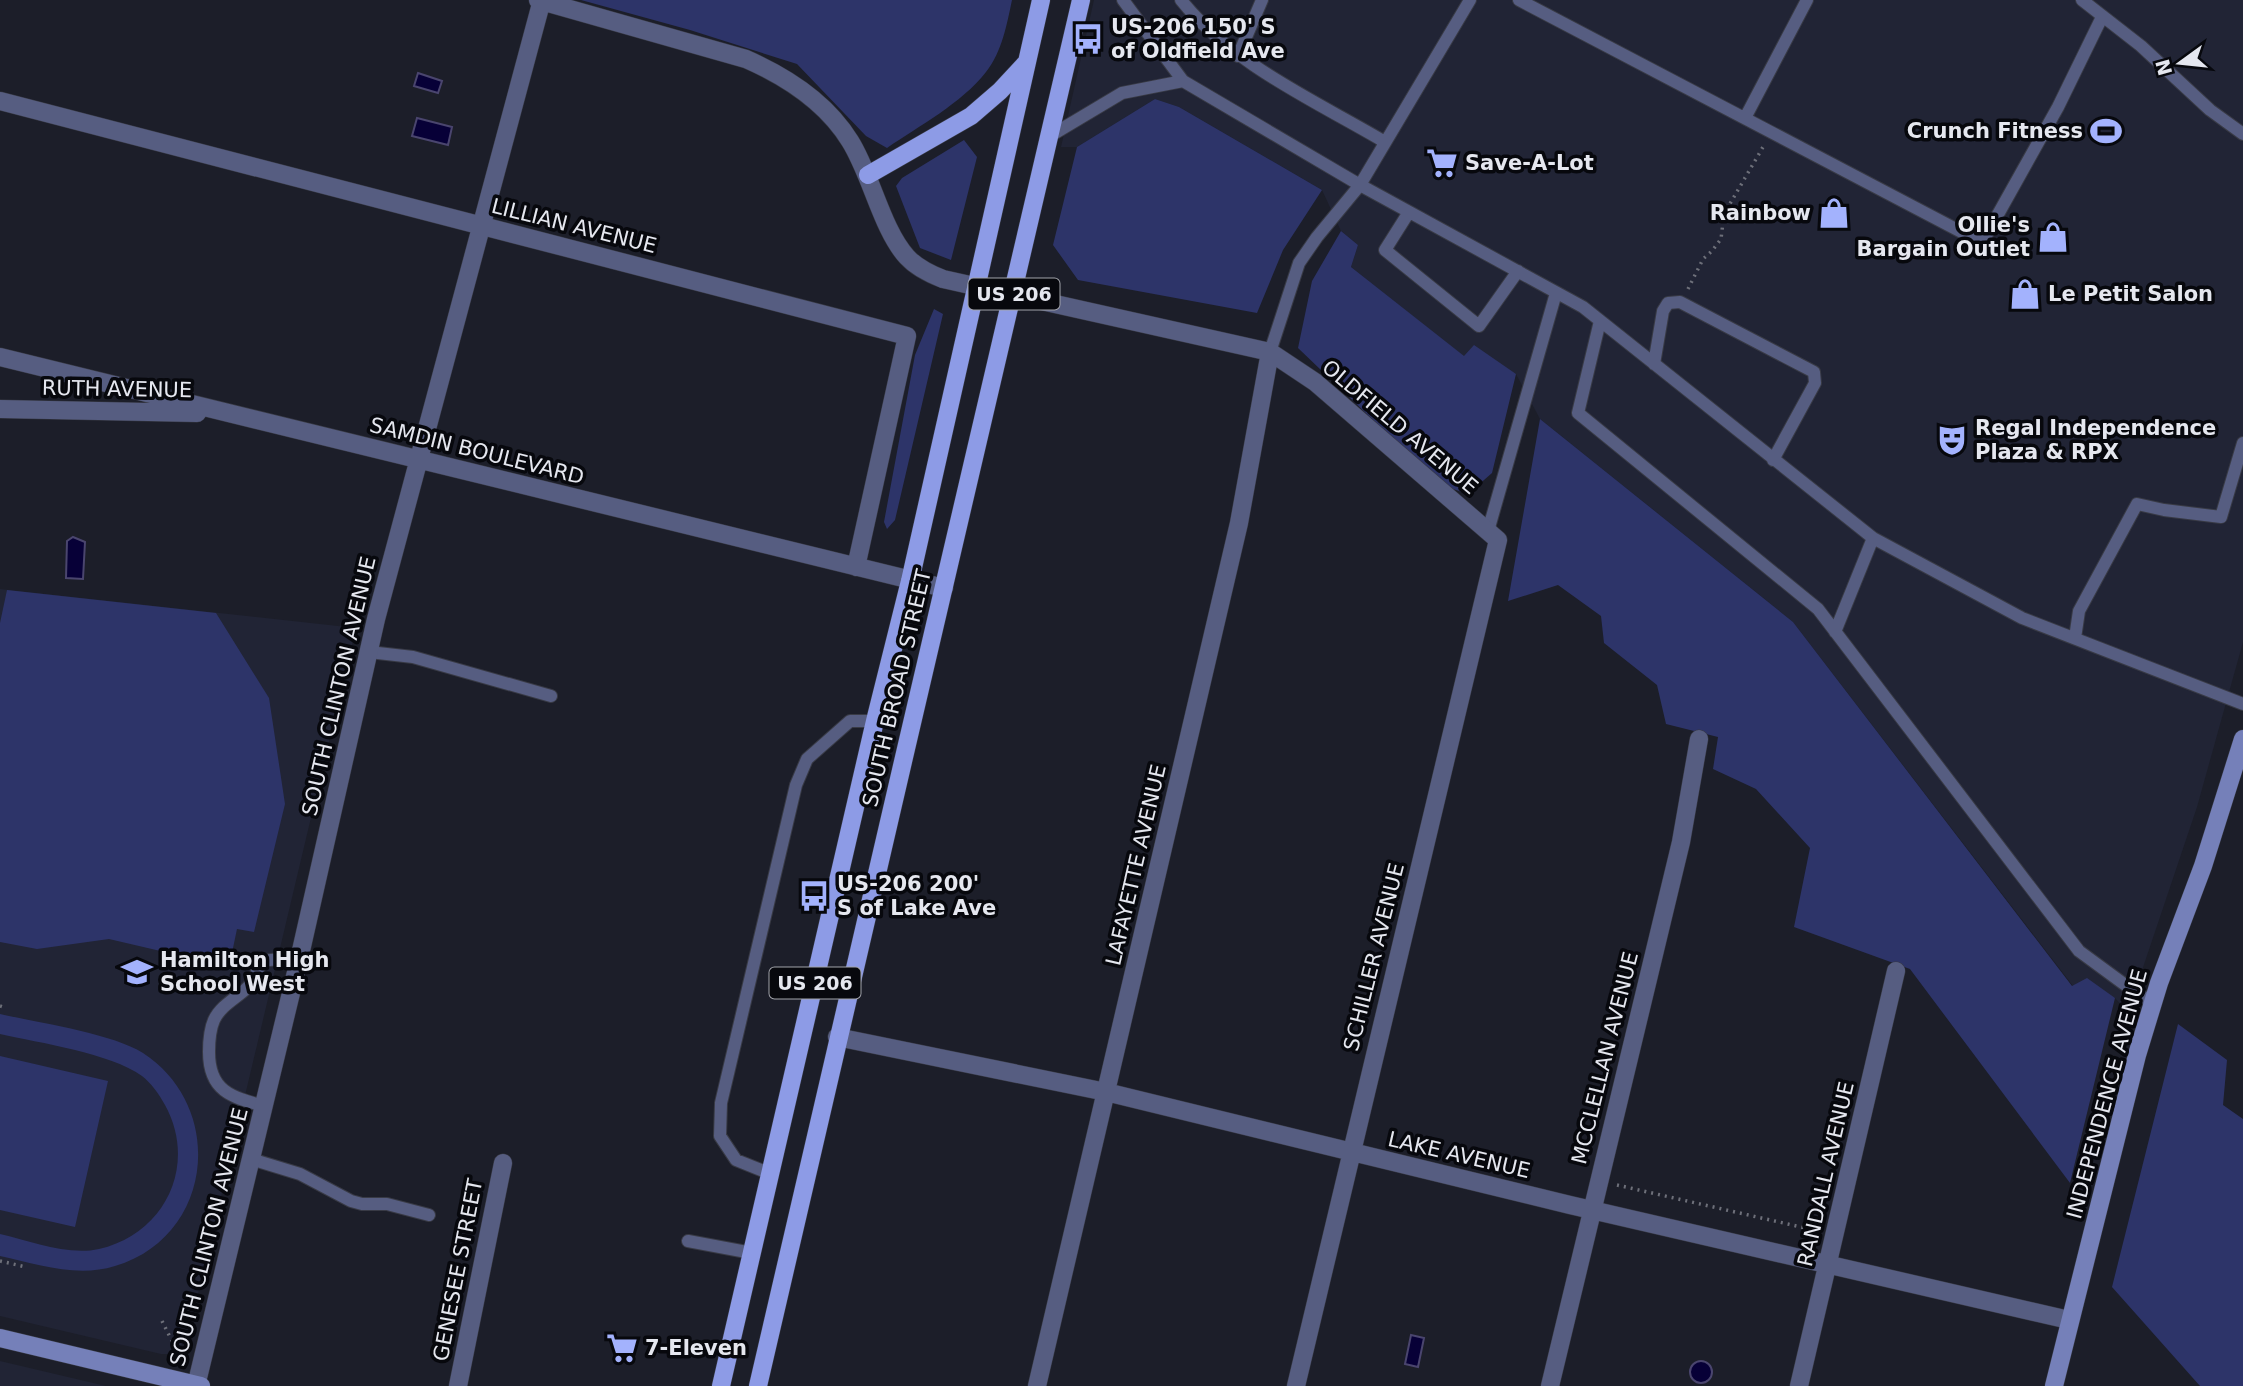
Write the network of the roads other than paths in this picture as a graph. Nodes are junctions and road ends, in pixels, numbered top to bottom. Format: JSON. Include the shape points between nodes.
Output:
{"nodes":[{"id":1,"x":540,"y":0,"type":"edge"},
{"id":2,"x":1041,"y":0,"type":"edge"},
{"id":3,"x":1081,"y":0,"type":"edge"},
{"id":4,"x":1123,"y":0,"type":"edge"},
{"id":5,"x":1181,"y":0,"type":"edge"},
{"id":6,"x":1262,"y":0,"type":"edge"},
{"id":7,"x":1470,"y":0,"type":"edge"},
{"id":8,"x":1519,"y":0,"type":"edge"},
{"id":9,"x":1807,"y":0,"type":"edge"},
{"id":10,"x":2082,"y":0,"type":"edge"},
{"id":11,"x":2102,"y":17,"type":"junction"},
{"id":12,"x":1238,"y":56,"type":"junction"},
{"id":13,"x":1026,"y":63,"type":"junction"},
{"id":14,"x":1182,"y":81,"type":"junction"},
{"id":15,"x":0,"y":101,"type":"edge"},
{"id":16,"x":1745,"y":118,"type":"junction"},
{"id":17,"x":2243,"y":134,"type":"edge"},
{"id":18,"x":1050,"y":136,"type":"junction"},
{"id":19,"x":1385,"y":142,"type":"junction"},
{"id":20,"x":868,"y":175,"type":"junction"},
{"id":21,"x":1360,"y":185,"type":"junction"},
{"id":22,"x":1409,"y":212,"type":"junction"},
{"id":23,"x":481,"y":226,"type":"junction"},
{"id":24,"x":1518,"y":271,"type":"junction"},
{"id":25,"x":977,"y":285,"type":"junction"},
{"id":26,"x":1556,"y":293,"type":"junction"},
{"id":27,"x":1014,"y":294,"type":"junction"},
{"id":28,"x":1600,"y":321,"type":"junction"},
{"id":29,"x":1270,"y":352,"type":"junction"},
{"id":30,"x":0,"y":357,"type":"edge"},
{"id":31,"x":1654,"y":364,"type":"junction"},
{"id":32,"x":0,"y":409,"type":"edge"},
{"id":33,"x":232,"y":414,"type":"junction"},
{"id":34,"x":2243,"y":443,"type":"edge"},
{"id":35,"x":419,"y":460,"type":"junction"},
{"id":36,"x":1773,"y":460,"type":"junction"},
{"id":37,"x":1493,"y":536,"type":"junction"},
{"id":38,"x":1872,"y":538,"type":"junction"},
{"id":39,"x":856,"y":567,"type":"junction"},
{"id":40,"x":911,"y":581,"type":"junction"},
{"id":41,"x":944,"y":588,"type":"junction"},
{"id":42,"x":1835,"y":632,"type":"junction"},
{"id":43,"x":2075,"y":638,"type":"junction"},
{"id":44,"x":369,"y":652,"type":"junction"},
{"id":45,"x":551,"y":696,"type":"dead end"},
{"id":46,"x":2243,"y":704,"type":"edge"},
{"id":47,"x":876,"y":721,"type":"junction"},
{"id":48,"x":1699,"y":739,"type":"dead end"},
{"id":49,"x":2243,"y":739,"type":"edge"},
{"id":50,"x":298,"y":964,"type":"junction"},
{"id":51,"x":1896,"y":971,"type":"dead end"},
{"id":52,"x":2153,"y":1003,"type":"junction"},
{"id":53,"x":837,"y":1037,"type":"junction"},
{"id":54,"x":1106,"y":1092,"type":"junction"},
{"id":55,"x":264,"y":1106,"type":"junction"},
{"id":56,"x":1351,"y":1152,"type":"junction"},
{"id":57,"x":251,"y":1159,"type":"junction"},
{"id":58,"x":503,"y":1163,"type":"dead end"},
{"id":59,"x":771,"y":1174,"type":"junction"},
{"id":60,"x":1591,"y":1209,"type":"junction"},
{"id":61,"x":429,"y":1215,"type":"dead end"},
{"id":62,"x":688,"y":1241,"type":"dead end"},
{"id":63,"x":752,"y":1253,"type":"junction"},
{"id":64,"x":1829,"y":1265,"type":"junction"},
{"id":65,"x":2069,"y":1320,"type":"junction"},
{"id":66,"x":0,"y":1338,"type":"edge"},
{"id":67,"x":198,"y":1386,"type":"edge"},
{"id":68,"x":458,"y":1386,"type":"edge"},
{"id":69,"x":721,"y":1386,"type":"edge"},
{"id":70,"x":758,"y":1386,"type":"edge"},
{"id":71,"x":1037,"y":1386,"type":"edge"},
{"id":72,"x":1296,"y":1386,"type":"edge"},
{"id":73,"x":1550,"y":1386,"type":"edge"},
{"id":74,"x":1799,"y":1386,"type":"edge"},
{"id":75,"x":2054,"y":1386,"type":"edge"}],
"edges":[{"from":1,"to":20,"type":"street","via":[[746,59],[777,73],[829,114],[850,140]]},
{"from":1,"to":23,"type":"street","name":"SOUTH CLINTON AVENUE"},
{"from":2,"to":13,"type":"main road","name":"SOUTH BROAD STREET","number":"US 206"},
{"from":3,"to":18,"type":"main road","name":"SOUTH BROAD STREET","number":"US 206"},
{"from":4,"to":14,"type":"lane"},
{"from":5,"to":12,"type":"lane","via":[[1199,23]]},
{"from":6,"to":12,"type":"lane"},
{"from":7,"to":19,"type":"lane"},
{"from":8,"to":16,"type":"lane"},
{"from":9,"to":16,"type":"lane"},
{"from":10,"to":11,"type":"lane"},
{"from":11,"to":16,"type":"lane","via":[[2058,107],[1981,238],[1965,235]]},
{"from":11,"to":17,"type":"lane"},
{"from":12,"to":19,"type":"lane"},
{"from":13,"to":20,"type":"main road","via":[[971,116]]},
{"from":13,"to":25,"type":"main road","name":"SOUTH BROAD STREET","number":"US 206"},
{"from":14,"to":18,"type":"lane","via":[[1122,93]]},
{"from":14,"to":21,"type":"lane"},
{"from":15,"to":23,"type":"street","name":"LILLIAN AVENUE"},
{"from":18,"to":27,"type":"main road","name":"SOUTH BROAD STREET","number":"US 206"},
{"from":19,"to":21,"type":"lane"},
{"from":20,"to":25,"type":"street","via":[[895,241],[907,258],[943,279]]},
{"from":21,"to":22,"type":"lane"},
{"from":21,"to":29,"type":"lane","via":[[1300,263]]},
{"from":22,"to":24,"type":"lane"},
{"from":22,"to":24,"type":"lane","via":[[1385,250],[1479,326]]},
{"from":23,"to":35,"type":"street","name":"SOUTH CLINTON AVENUE"},
{"from":23,"to":39,"type":"street","name":"LILLIAN AVENUE","via":[[908,336]]},
{"from":24,"to":26,"type":"lane"},
{"from":25,"to":27,"type":"street"},
{"from":25,"to":40,"type":"main road","name":"SOUTH BROAD STREET","number":"US 206"},
{"from":26,"to":28,"type":"lane"},
{"from":26,"to":37,"type":"lane"},
{"from":27,"to":29,"type":"street"},
{"from":27,"to":41,"type":"main road","name":"SOUTH BROAD STREET","number":"US 206"},
{"from":28,"to":31,"type":"lane"},
{"from":28,"to":42,"type":"lane","via":[[1578,413],[1818,609]]},
{"from":29,"to":37,"type":"street","name":"OLDFIELD AVENUE","via":[[1315,382]]},
{"from":29,"to":54,"type":"street","name":"LAFAYETTE AVENUE","via":[[1239,523]]},
{"from":30,"to":33,"type":"street","name":"SAMDIN BOULEVARD"},
{"from":31,"to":36,"type":"lane"},
{"from":31,"to":36,"type":"lane","via":[[1663,311],[1675,302],[1814,372],[1815,383]]},
{"from":32,"to":33,"type":"street","name":"RUTH AVENUE"},
{"from":33,"to":35,"type":"street","name":"SAMDIN BOULEVARD"},
{"from":34,"to":43,"type":"lane","via":[[2221,517],[2137,503],[2079,611]]},
{"from":35,"to":39,"type":"street","name":"SAMDIN BOULEVARD"},
{"from":35,"to":44,"type":"street","name":"SOUTH CLINTON AVENUE"},
{"from":36,"to":38,"type":"lane"},
{"from":37,"to":56,"type":"street","name":"SCHILLER AVENUE"},
{"from":38,"to":42,"type":"lane"},
{"from":38,"to":43,"type":"lane","via":[[2022,618]]},
{"from":39,"to":40,"type":"street","name":"SAMDIN BOULEVARD"},
{"from":40,"to":41,"type":"street","name":"SAMDIN BOULEVARD"},
{"from":40,"to":47,"type":"main road","name":"SOUTH BROAD STREET","number":"US 206"},
{"from":41,"to":53,"type":"main road","name":"SOUTH BROAD STREET","number":"US 206"},
{"from":42,"to":52,"type":"lane","via":[[2079,951]]},
{"from":43,"to":46,"type":"lane"},
{"from":44,"to":45,"type":"lane","via":[[413,657]]},
{"from":44,"to":50,"type":"street","name":"SOUTH CLINTON AVENUE"},
{"from":47,"to":59,"type":"main road","name":"SOUTH BROAD STREET","number":"US 206"},
{"from":47,"to":59,"type":"lane","via":[[849,721],[807,759],[796,785],[721,1103],[720,1136],[736,1160]]},
{"from":48,"to":60,"type":"street","name":"MCCLELLAN AVENUE","via":[[1681,842]]},
{"from":49,"to":52,"type":"street","name":"INDEPENDENCE AVENUE"},
{"from":50,"to":55,"type":"street","name":"SOUTH CLINTON AVENUE"},
{"from":50,"to":55,"type":"lane","via":[[269,959],[262,963],[254,981],[214,1020],[209,1068],[219,1087],[235,1098]]},
{"from":51,"to":64,"type":"street","name":"RANDALL AVENUE"},
{"from":52,"to":65,"type":"street","name":"INDEPENDENCE AVENUE"},
{"from":53,"to":54,"type":"street","name":"LAKE AVENUE"},
{"from":53,"to":70,"type":"main road","name":"SOUTH BROAD STREET","number":"US 206"},
{"from":54,"to":56,"type":"street","name":"LAKE AVENUE"},
{"from":54,"to":71,"type":"street","name":"LAFAYETTE AVENUE"},
{"from":55,"to":57,"type":"street","name":"SOUTH CLINTON AVENUE"},
{"from":56,"to":60,"type":"street","name":"LAKE AVENUE"},
{"from":56,"to":72,"type":"street","name":"SCHILLER AVENUE"},
{"from":57,"to":61,"type":"lane","via":[[300,1174],[351,1201]]},
{"from":57,"to":67,"type":"street","name":"SOUTH CLINTON AVENUE"},
{"from":58,"to":68,"type":"street","name":"GENESEE STREET"},
{"from":59,"to":63,"type":"main road","name":"SOUTH BROAD STREET","number":"US 206"},
{"from":60,"to":64,"type":"street","name":"LAKE AVENUE"},
{"from":60,"to":73,"type":"street","name":"MCCLELLAN AVENUE"},
{"from":62,"to":63,"type":"lane"},
{"from":63,"to":69,"type":"main road","name":"SOUTH BROAD STREET","number":"US 206"},
{"from":64,"to":65,"type":"street","name":"LAKE AVENUE"},
{"from":64,"to":74,"type":"street","name":"RANDALL AVENUE"},
{"from":65,"to":75,"type":"street","name":"INDEPENDENCE AVENUE"},
{"from":66,"to":67,"type":"street"}]}
